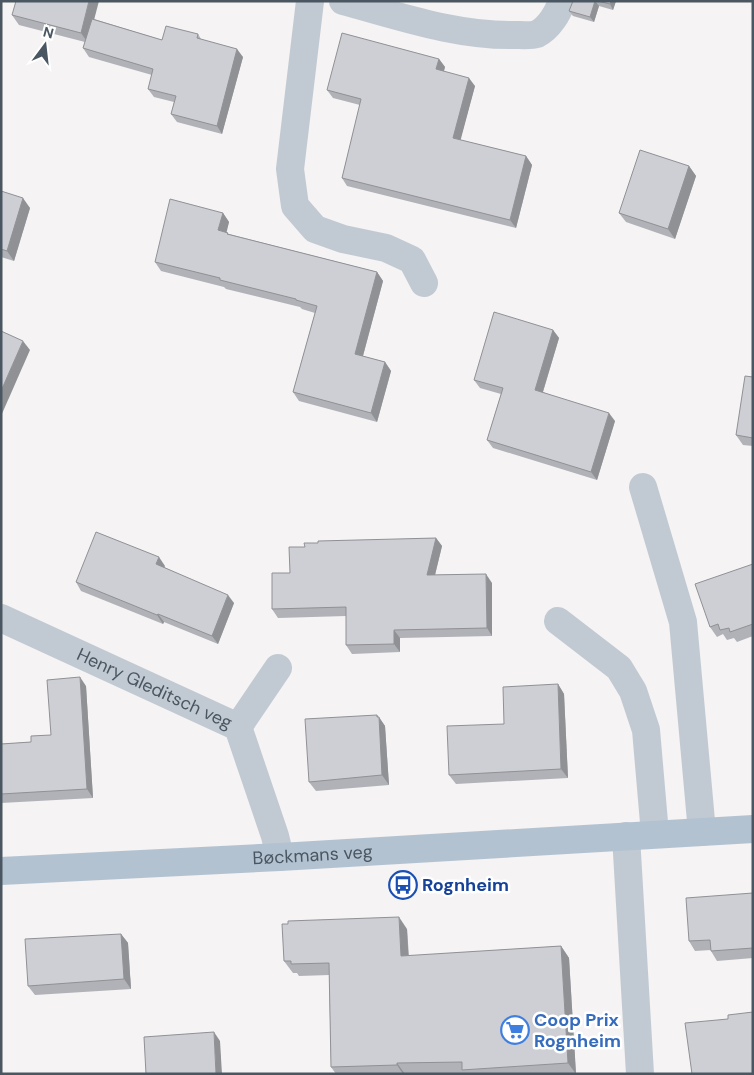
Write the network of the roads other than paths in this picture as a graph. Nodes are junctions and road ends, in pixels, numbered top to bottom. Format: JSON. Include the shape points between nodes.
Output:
{"nodes":[{"id":1,"x":310,"y":1,"type":"edge"},
{"id":2,"x":342,"y":1,"type":"edge"},
{"id":3,"x":562,"y":1,"type":"edge"},
{"id":4,"x":424,"y":283,"type":"dead end"},
{"id":5,"x":643,"y":487,"type":"dead end"},
{"id":6,"x":1,"y":618,"type":"edge"},
{"id":7,"x":558,"y":621,"type":"dead end"},
{"id":8,"x":278,"y":668,"type":"dead end"},
{"id":9,"x":238,"y":727,"type":"junction"},
{"id":10,"x":753,"y":829,"type":"edge"},
{"id":11,"x":702,"y":832,"type":"junction"},
{"id":12,"x":655,"y":834,"type":"junction"},
{"id":13,"x":626,"y":836,"type":"junction"},
{"id":14,"x":280,"y":857,"type":"junction"},
{"id":15,"x":1,"y":871,"type":"edge"},
{"id":16,"x":640,"y":1074,"type":"edge"}],
"edges":[{"from":1,"to":4,"type":"street","via":[[290,168],[295,206],[315,229],[386,248],[412,260]]},
{"from":2,"to":3,"type":"street","via":[[488,35],[536,34],[547,26]]},
{"from":5,"to":11,"type":"street","via":[[683,622]]},
{"from":6,"to":9,"type":"street","name":"Henry Gleditsch veg"},
{"from":7,"to":12,"type":"street","via":[[619,668],[633,691],[646,730]]},
{"from":8,"to":9,"type":"street"},
{"from":9,"to":14,"type":"street","name":"Henry Gleditsch veg"},
{"from":10,"to":11,"type":"main road","name":"Bøckmans veg"},
{"from":11,"to":12,"type":"main road","name":"Bøckmans veg"},
{"from":12,"to":13,"type":"main road","name":"Bøckmans veg"},
{"from":13,"to":14,"type":"main road","name":"Bøckmans veg"},
{"from":13,"to":16,"type":"street"},
{"from":14,"to":15,"type":"main road","name":"Bøckmans veg"}]}
